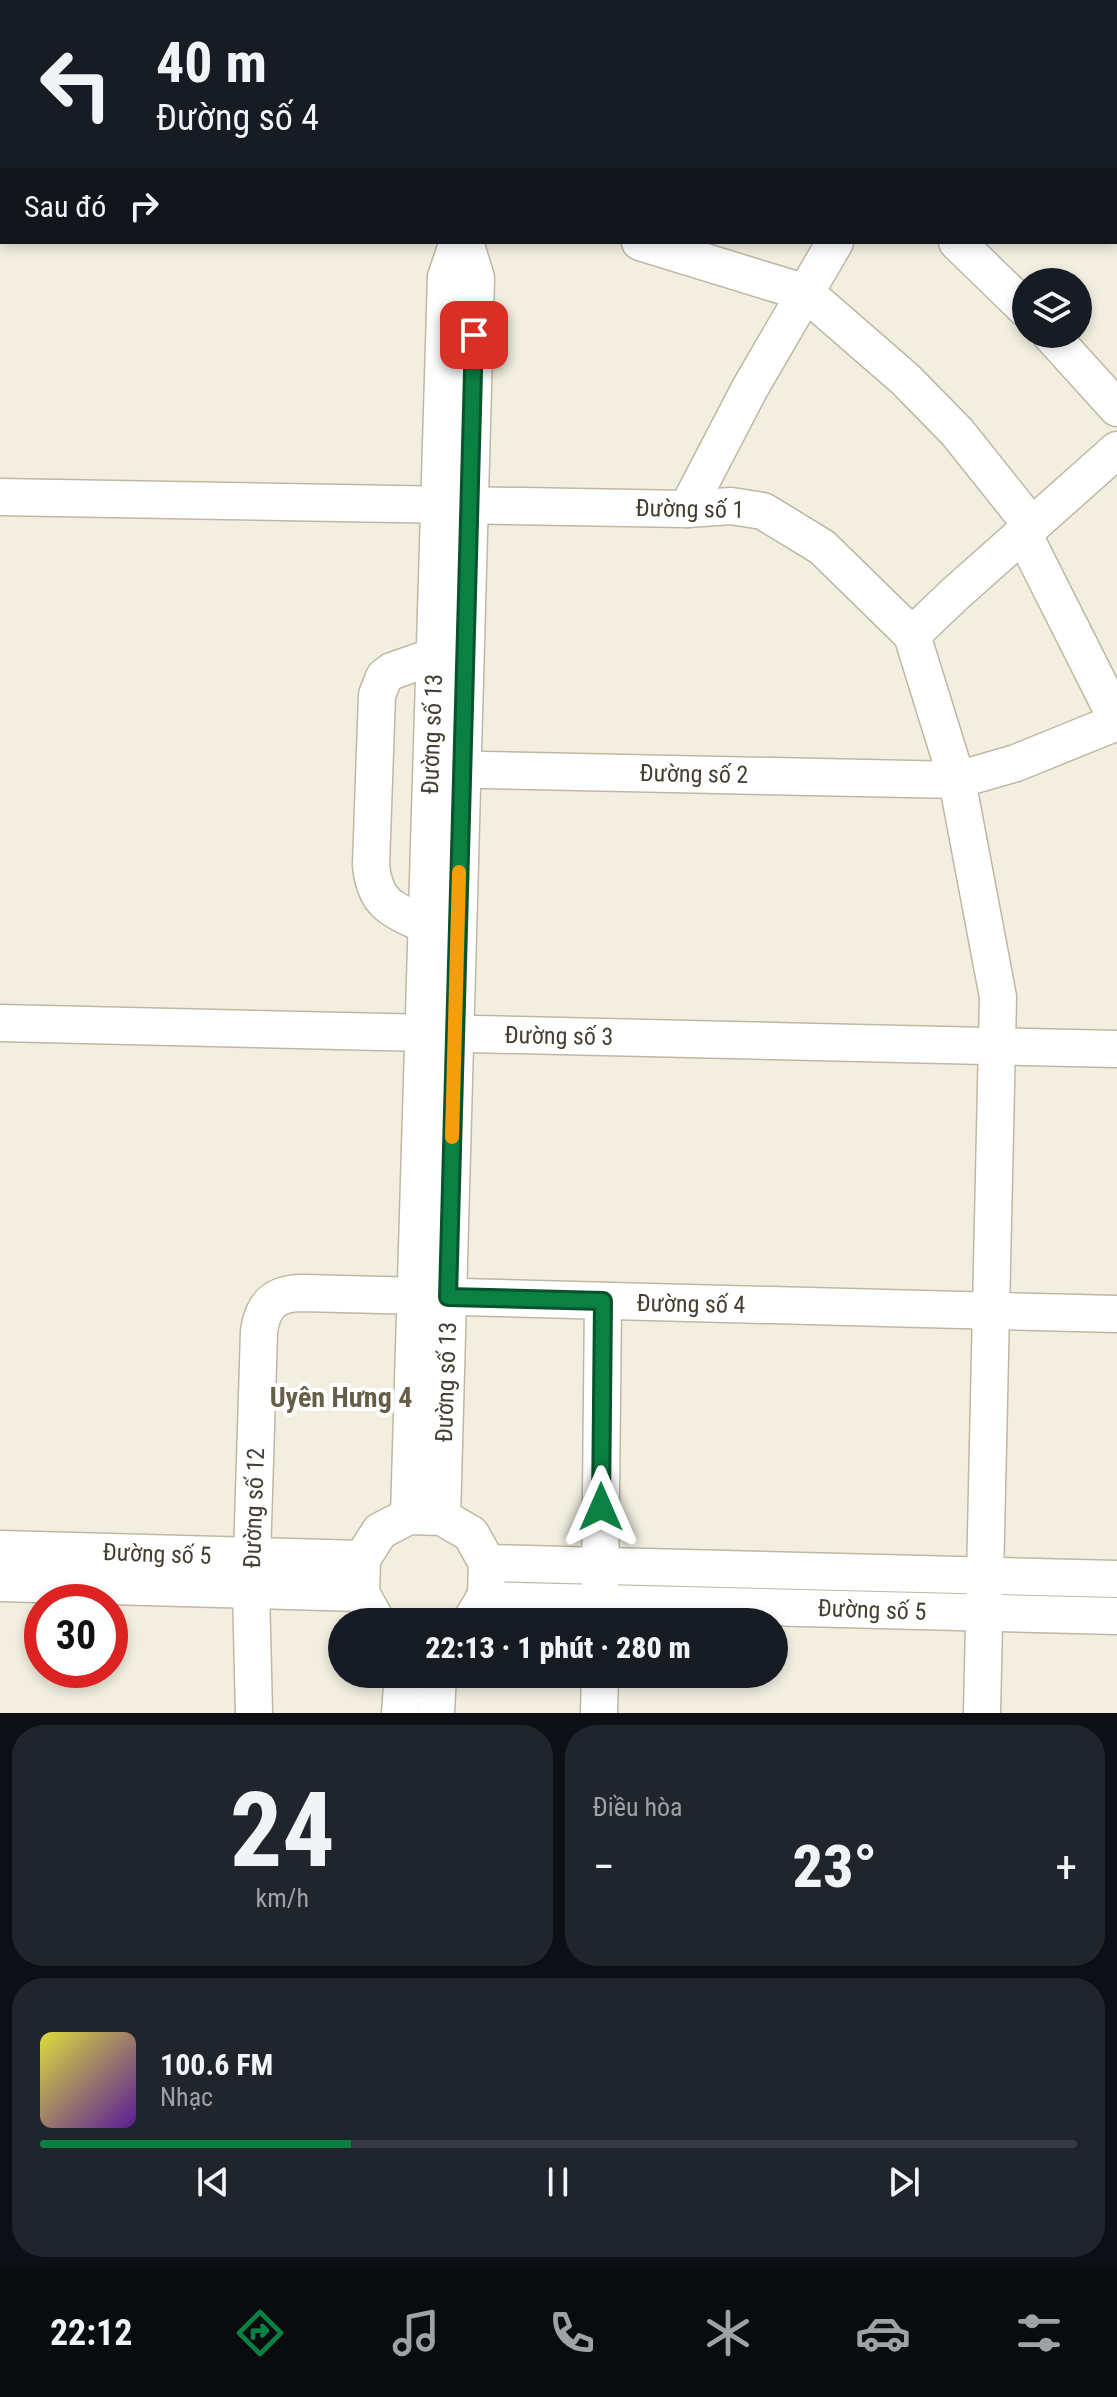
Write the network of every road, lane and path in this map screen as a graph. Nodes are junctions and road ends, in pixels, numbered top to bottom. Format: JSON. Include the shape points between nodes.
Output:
{"nodes":[{"id":1,"x":457,"y":244,"type":"edge"},
{"id":2,"x":466,"y":244,"type":"edge"},
{"id":3,"x":647,"y":244,"type":"edge"},
{"id":4,"x":834,"y":244,"type":"edge"},
{"id":5,"x":959,"y":244,"type":"edge"},
{"id":6,"x":806,"y":293,"type":"junction"},
{"id":7,"x":1012,"y":295,"type":"edge"},
{"id":8,"x":1063,"y":348,"type":"edge"},
{"id":9,"x":1117,"y":408,"type":"edge"},
{"id":10,"x":1117,"y":451,"type":"edge"},
{"id":11,"x":0,"y":497,"type":"edge"},
{"id":12,"x":454,"y":505,"type":"junction"},
{"id":13,"x":687,"y":509,"type":"junction"},
{"id":14,"x":1028,"y":530,"type":"junction"},
{"id":15,"x":912,"y":635,"type":"junction"},
{"id":16,"x":435,"y":656,"type":"junction"},
{"id":17,"x":1117,"y":721,"type":"edge"},
{"id":18,"x":447,"y":769,"type":"junction"},
{"id":19,"x":957,"y":780,"type":"junction"},
{"id":20,"x":427,"y":926,"type":"junction"},
{"id":21,"x":0,"y":1023,"type":"edge"},
{"id":22,"x":439,"y":1033,"type":"junction"},
{"id":23,"x":998,"y":1046,"type":"junction"},
{"id":24,"x":1117,"y":1049,"type":"edge"},
{"id":25,"x":432,"y":1297,"type":"junction"},
{"id":26,"x":603,"y":1301,"type":"junction"},
{"id":27,"x":268,"y":1304,"type":"joint"},
{"id":28,"x":992,"y":1312,"type":"junction"},
{"id":29,"x":1117,"y":1314,"type":"edge"},
{"id":30,"x":426,"y":1516,"type":"junction"},
{"id":31,"x":0,"y":1549,"type":"edge"},
{"id":32,"x":487,"y":1563,"type":"junction"},
{"id":33,"x":601,"y":1566,"type":"junction"},
{"id":34,"x":252,"y":1573,"type":"junction"},
{"id":35,"x":985,"y":1576,"type":"junction"},
{"id":36,"x":1117,"y":1579,"type":"edge"},
{"id":37,"x":0,"y":1583,"type":"edge"},
{"id":38,"x":367,"y":1591,"type":"edge"},
{"id":39,"x":478,"y":1608,"type":"edge"},
{"id":40,"x":600,"y":1608,"type":"edge"},
{"id":41,"x":788,"y":1613,"type":"edge"},
{"id":42,"x":984,"y":1613,"type":"junction"},
{"id":43,"x":1117,"y":1616,"type":"edge"},
{"id":44,"x":402,"y":1688,"type":"edge"},
{"id":45,"x":437,"y":1688,"type":"edge"},
{"id":46,"x":600,"y":1688,"type":"edge"},
{"id":47,"x":254,"y":1713,"type":"edge"},
{"id":48,"x":400,"y":1713,"type":"edge"},
{"id":49,"x":436,"y":1713,"type":"edge"},
{"id":50,"x":599,"y":1713,"type":"edge"},
{"id":51,"x":982,"y":1713,"type":"edge"}],
"edges":[{"from":1,"to":12,"type":"street","name":"Đường số 13","via":[[446,277]]},
{"from":2,"to":12,"type":"street","name":"Đường số 13","via":[[476,278]]},
{"from":3,"to":6,"type":"street"},
{"from":4,"to":6,"type":"street"},
{"from":5,"to":7,"type":"street"},
{"from":6,"to":13,"type":"street"},
{"from":6,"to":14,"type":"street","via":[[957,432]]},
{"from":8,"to":9,"type":"street"},
{"from":10,"to":14,"type":"street"},
{"from":11,"to":12,"type":"street","name":"Đường số 1"},
{"from":12,"to":13,"type":"street","name":"Đường số 1"},
{"from":12,"to":16,"type":"street","name":"Đường số 13"},
{"from":12,"to":18,"type":"street","name":"Đường số 13"},
{"from":13,"to":15,"type":"street","name":"Đường số 1","via":[[731,506],[763,511],[822,547]]},
{"from":14,"to":15,"type":"street"},
{"from":14,"to":17,"type":"street"},
{"from":15,"to":19,"type":"street","name":"Đường số 1"},
{"from":16,"to":18,"type":"street","name":"Đường số 13"},
{"from":16,"to":20,"type":"street","via":[[392,671],[377,695],[371,865],[373,886],[391,908]]},
{"from":17,"to":19,"type":"street","name":"Đường số 2","via":[[1016,763]]},
{"from":18,"to":19,"type":"street","name":"Đường số 2"},
{"from":18,"to":20,"type":"street","name":"Đường số 13"},
{"from":18,"to":22,"type":"street","name":"Đường số 13"},
{"from":19,"to":23,"type":"street","name":"Đường số 1","via":[[998,997]]},
{"from":20,"to":22,"type":"street","name":"Đường số 13"},
{"from":21,"to":22,"type":"street","name":"Đường số 3"},
{"from":22,"to":23,"type":"street","name":"Đường số 3"},
{"from":22,"to":25,"type":"street","name":"Đường số 13"},
{"from":23,"to":24,"type":"street","name":"Đường số 3"},
{"from":23,"to":28,"type":"street","name":"Đường số 1"},
{"from":25,"to":26,"type":"street","name":"Đường số 4"},
{"from":25,"to":27,"type":"street","name":"Đường số 4","via":[[289,1293]]},
{"from":25,"to":30,"type":"street","name":"Đường số 13"},
{"from":26,"to":28,"type":"street","name":"Đường số 4"},
{"from":26,"to":33,"type":"street"},
{"from":27,"to":34,"type":"street","name":"Đường số 12","via":[[259,1331]]},
{"from":28,"to":29,"type":"street","name":"Đường số 4"},
{"from":28,"to":35,"type":"street","name":"Đường số 1"},
{"from":30,"to":32,"type":"street","via":[[471,1534]]},
{"from":30,"to":38,"type":"street","via":[[380,1531]]},
{"from":31,"to":34,"type":"street","name":"Đường số 5"},
{"from":32,"to":33,"type":"street","name":"Đường số 5"},
{"from":32,"to":39,"type":"street","via":[[486,1596]]},
{"from":33,"to":35,"type":"street","name":"Đường số 5"},
{"from":33,"to":40,"type":"street"},
{"from":34,"to":37,"type":"street","name":"Đường số 5"},
{"from":34,"to":38,"type":"street","name":"Đường số 5"},
{"from":34,"to":47,"type":"street","name":"Đường số 12"},
{"from":35,"to":36,"type":"street","name":"Đường số 5"},
{"from":35,"to":42,"type":"street","name":"Đường số 1"},
{"from":41,"to":42,"type":"street","name":"Đường số 5"},
{"from":42,"to":43,"type":"street","name":"Đường số 5"},
{"from":42,"to":51,"type":"street","name":"Đường số 1"},
{"from":44,"to":48,"type":"street"},
{"from":45,"to":49,"type":"street"},
{"from":46,"to":50,"type":"street"}]}
